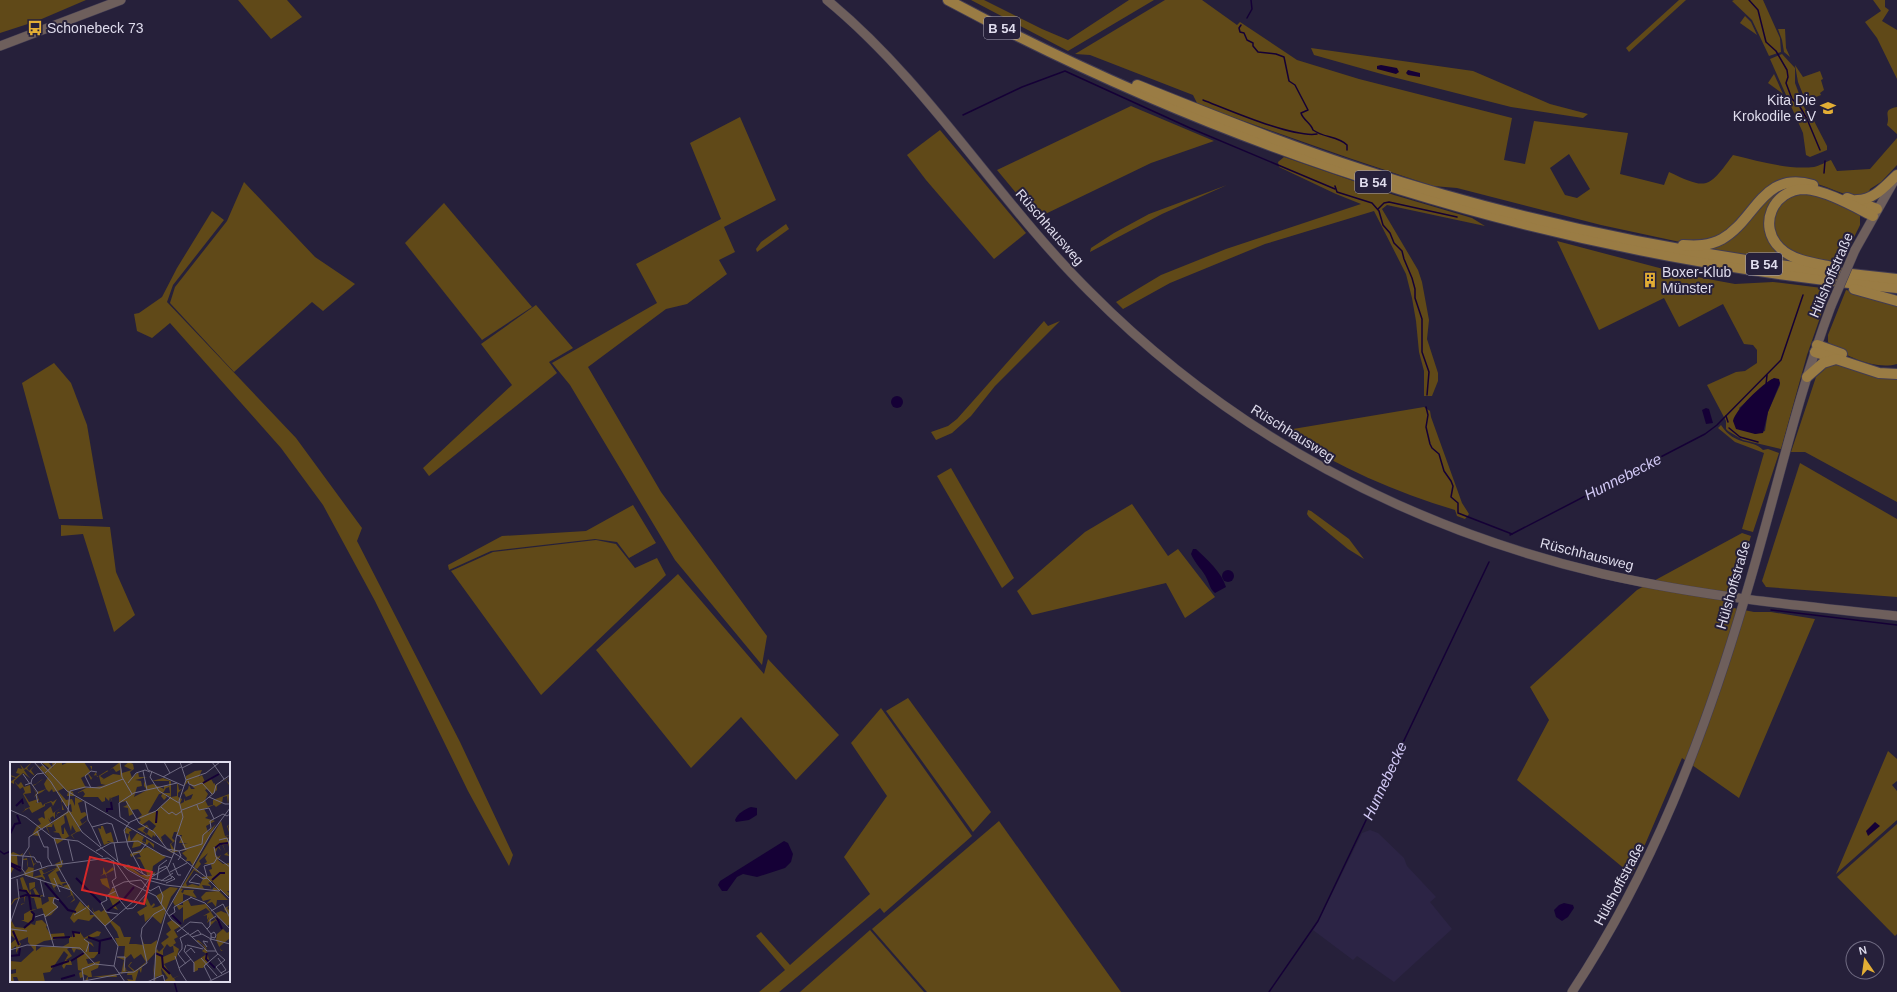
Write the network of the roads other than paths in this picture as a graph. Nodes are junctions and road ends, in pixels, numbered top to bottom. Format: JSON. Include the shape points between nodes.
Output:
{"nodes":[{"id":1,"x":121,"y":0,"type":"edge"},
{"id":2,"x":827,"y":0,"type":"edge"},
{"id":3,"x":948,"y":0,"type":"edge"},
{"id":4,"x":958,"y":0,"type":"edge"},
{"id":5,"x":0,"y":46,"type":"edge"},
{"id":6,"x":1064,"y":56,"type":"junction"},
{"id":7,"x":1897,"y":176,"type":"edge"},
{"id":8,"x":1851,"y":200,"type":"junction"},
{"id":9,"x":1875,"y":213,"type":"junction"},
{"id":10,"x":1631,"y":241,"type":"junction"},
{"id":11,"x":1784,"y":275,"type":"junction"},
{"id":12,"x":1897,"y":278,"type":"edge"},
{"id":13,"x":1897,"y":288,"type":"edge"},
{"id":14,"x":1897,"y":301,"type":"edge"},
{"id":15,"x":1816,"y":348,"type":"junction"},
{"id":16,"x":1836,"y":359,"type":"junction"},
{"id":17,"x":1897,"y":366,"type":"edge"},
{"id":18,"x":1897,"y":374,"type":"edge"},
{"id":19,"x":1807,"y":377,"type":"junction"},
{"id":20,"x":1745,"y":599,"type":"junction"},
{"id":21,"x":1897,"y":616,"type":"edge"},
{"id":22,"x":1572,"y":992,"type":"edge"}],
"edges":[{"from":1,"to":5,"type":"main road"},
{"from":2,"to":20,"type":"main road","name":"Rüschhausweg","via":[[867,36],[906,77],[1032,228],[1089,291],[1168,363],[1262,432],[1359,487],[1417,514],[1492,543],[1604,574]]},
{"from":3,"to":6,"type":"highway","number":"B 54"},
{"from":4,"to":6,"type":"highway","number":"B 54"},
{"from":6,"to":10,"type":"highway","number":"B 54","via":[[1255,132],[1364,171],[1477,204]]},
{"from":6,"to":11,"type":"highway","number":"B 54","via":[[1205,122],[1342,172],[1418,196],[1593,241],[1693,261]]},
{"from":7,"to":8,"type":"highway","via":[[1871,197]]},
{"from":7,"to":9,"type":"main road","name":"Hülshoffstraße"},
{"from":8,"to":9,"type":"highway"},
{"from":8,"to":10,"type":"highway","via":[[1812,185],[1799,182],[1787,184],[1766,193],[1734,230],[1717,241],[1693,246]]},
{"from":9,"to":12,"type":"highway","via":[[1817,192],[1800,190],[1788,193],[1777,201],[1771,210],[1769,227],[1776,244],[1793,256],[1820,265],[1881,273]]},
{"from":9,"to":15,"type":"main road","name":"Hülshoffstraße","bridge":true,"via":[[1831,306]]},
{"from":10,"to":12,"type":"highway","number":"B 54","via":[[1772,265]]},
{"from":11,"to":13,"type":"highway","number":"B 54"},
{"from":11,"to":14,"type":"highway","via":[[1807,283],[1862,291]]},
{"from":15,"to":16,"type":"highway"},
{"from":15,"to":17,"type":"highway","via":[[1872,366]]},
{"from":15,"to":19,"type":"main road","name":"Hülshoffstraße"},
{"from":16,"to":18,"type":"highway","via":[[1878,373]]},
{"from":16,"to":19,"type":"highway","via":[[1823,363]]},
{"from":19,"to":20,"type":"main road","name":"Hülshoffstraße"},
{"from":20,"to":21,"type":"main road","name":"Rüschhausweg"},
{"from":20,"to":22,"type":"main road","name":"Hülshoffstraße","via":[[1708,714],[1668,816],[1625,905]]}]}
